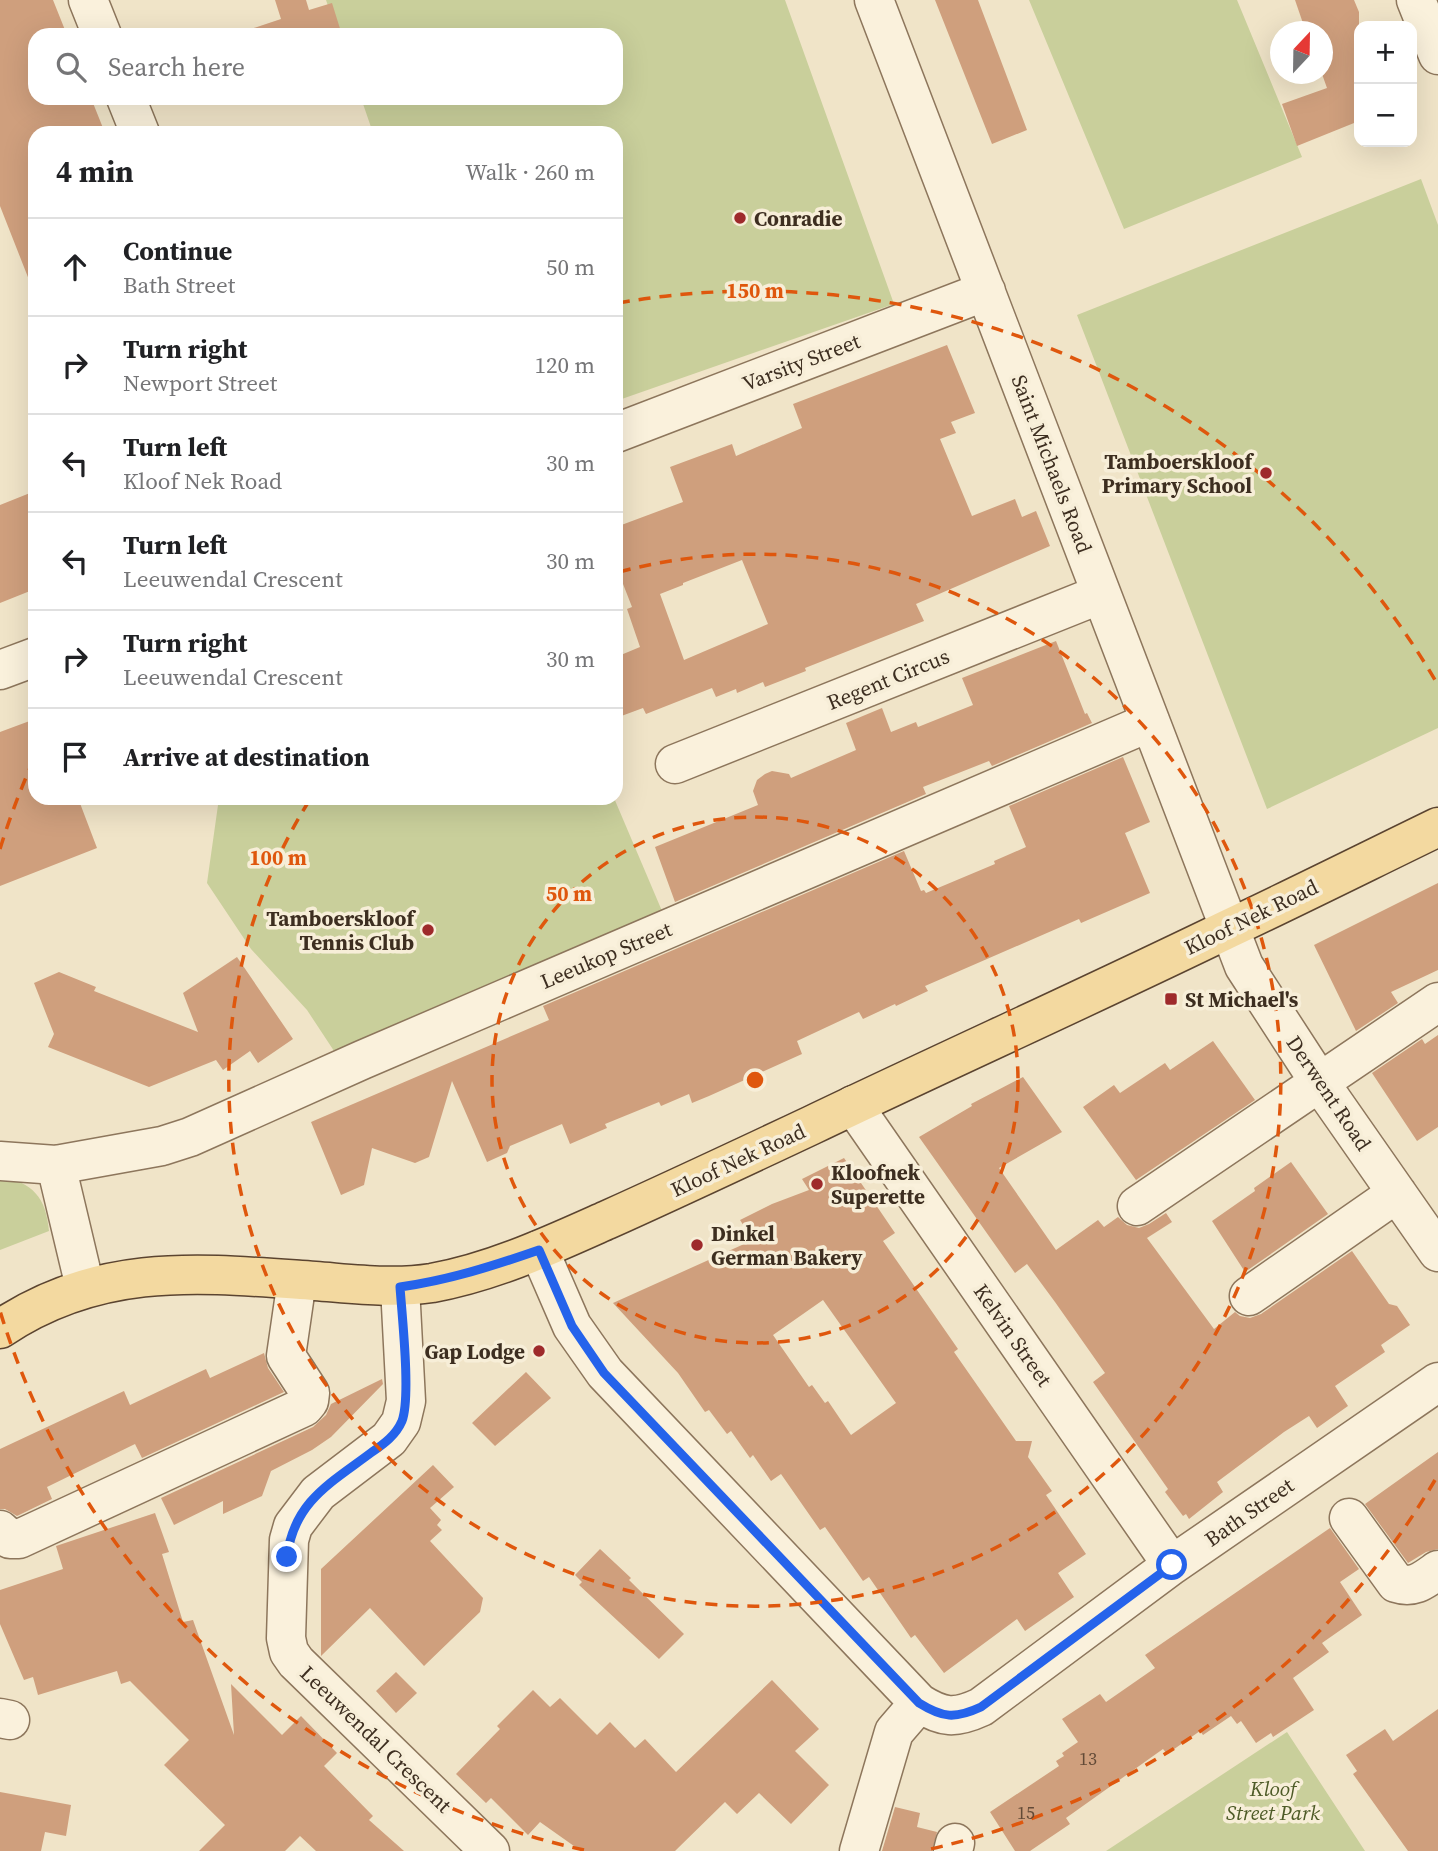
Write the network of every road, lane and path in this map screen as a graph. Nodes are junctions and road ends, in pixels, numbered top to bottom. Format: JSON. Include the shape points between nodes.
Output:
{"nodes":[{"id":1,"x":88,"y":0,"type":"edge"},
{"id":2,"x":874,"y":0,"type":"edge"},
{"id":3,"x":1416,"y":0,"type":"edge"},
{"id":4,"x":99,"y":28,"type":"edge"},
{"id":5,"x":1438,"y":55,"type":"edge"},
{"id":6,"x":129,"y":105,"type":"edge"},
{"id":7,"x":137,"y":126,"type":"edge"},
{"id":8,"x":986,"y":291,"type":"junction"},
{"id":9,"x":623,"y":430,"type":"edge"},
{"id":10,"x":1101,"y":594,"type":"junction"},
{"id":11,"x":28,"y":660,"type":"edge"},
{"id":12,"x":0,"y":670,"type":"edge"},
{"id":13,"x":1150,"y":722,"type":"junction"},
{"id":14,"x":675,"y":764,"type":"dead end"},
{"id":15,"x":1438,"y":827,"type":"edge"},
{"id":16,"x":1229,"y":929,"type":"junction"},
{"id":17,"x":1438,"y":1002,"type":"edge"},
{"id":18,"x":1320,"y":1083,"type":"junction"},
{"id":19,"x":853,"y":1105,"type":"junction"},
{"id":20,"x":0,"y":1161,"type":"edge"},
{"id":21,"x":56,"y":1165,"type":"junction"},
{"id":22,"x":1397,"y":1193,"type":"junction"},
{"id":23,"x":1137,"y":1206,"type":"dead end"},
{"id":24,"x":539,"y":1250,"type":"junction"},
{"id":25,"x":1438,"y":1252,"type":"edge"},
{"id":26,"x":297,"y":1280,"type":"junction"},
{"id":27,"x":85,"y":1287,"type":"junction"},
{"id":28,"x":400,"y":1287,"type":"junction"},
{"id":29,"x":1249,"y":1296,"type":"dead end"},
{"id":30,"x":0,"y":1329,"type":"edge"},
{"id":31,"x":1438,"y":1382,"type":"edge"},
{"id":32,"x":1349,"y":1518,"type":"dead end"},
{"id":33,"x":0,"y":1531,"type":"edge"},
{"id":34,"x":1172,"y":1565,"type":"junction"},
{"id":35,"x":1438,"y":1570,"type":"edge"},
{"id":36,"x":919,"y":1703,"type":"junction"},
{"id":37,"x":490,"y":1851,"type":"edge"},
{"id":38,"x":859,"y":1851,"type":"edge"}],
"edges":[{"from":1,"to":4,"type":"street"},
{"from":2,"to":8,"type":"street","name":"Saint Michaels Road"},
{"from":3,"to":5,"type":"street"},
{"from":6,"to":7,"type":"street"},
{"from":8,"to":9,"type":"street","name":"Varsity Street"},
{"from":8,"to":10,"type":"street","name":"Saint Michaels Road"},
{"from":10,"to":13,"type":"street","name":"Saint Michaels Road"},
{"from":10,"to":14,"type":"street","name":"Regent Circus"},
{"from":11,"to":12,"type":"street"},
{"from":13,"to":16,"type":"street","name":"Saint Michaels Road"},
{"from":13,"to":21,"type":"street","name":"Leeukop Street","via":[[190,1137]]},
{"from":15,"to":16,"type":"main road","name":"Kloof Nek Road"},
{"from":16,"to":18,"type":"street","name":"Derwent Road","via":[[1244,966]]},
{"from":16,"to":19,"type":"main road","name":"Kloof Nek Road"},
{"from":17,"to":18,"type":"street"},
{"from":18,"to":22,"type":"street","name":"Derwent Road"},
{"from":18,"to":23,"type":"street"},
{"from":19,"to":24,"type":"main road","name":"Kloof Nek Road"},
{"from":19,"to":34,"type":"street","name":"Kelvin Street"},
{"from":20,"to":21,"type":"street","name":"Leeukop Street"},
{"from":21,"to":27,"type":"street"},
{"from":22,"to":25,"type":"street","name":"Derwent Road"},
{"from":22,"to":29,"type":"street"},
{"from":24,"to":28,"type":"main road","name":"Kloof Nek Road","via":[[467,1275]]},
{"from":24,"to":36,"type":"street","via":[[572,1326],[604,1373]]},
{"from":26,"to":27,"type":"main road","name":"Kloof Nek Road","via":[[191,1273],[141,1276]]},
{"from":26,"to":28,"type":"main road","name":"Kloof Nek Road"},
{"from":26,"to":33,"type":"street","via":[[286,1356],[310,1393],[304,1407],[19,1539]]},
{"from":27,"to":30,"type":"main road","name":"Kloof Nek Road"},
{"from":28,"to":37,"type":"street","name":"Leeuwendal Crescent","via":[[406,1401],[401,1422],[389,1439],[318,1493],[293,1526],[287,1557],[286,1638],[296,1662]]},
{"from":31,"to":34,"type":"street","name":"Bath Street"},
{"from":32,"to":35,"type":"street","via":[[1396,1583],[1419,1583]]},
{"from":34,"to":36,"type":"street","name":"Bath Street","via":[[981,1707],[950,1716]]},
{"from":36,"to":38,"type":"street","via":[[894,1732]]}]}
